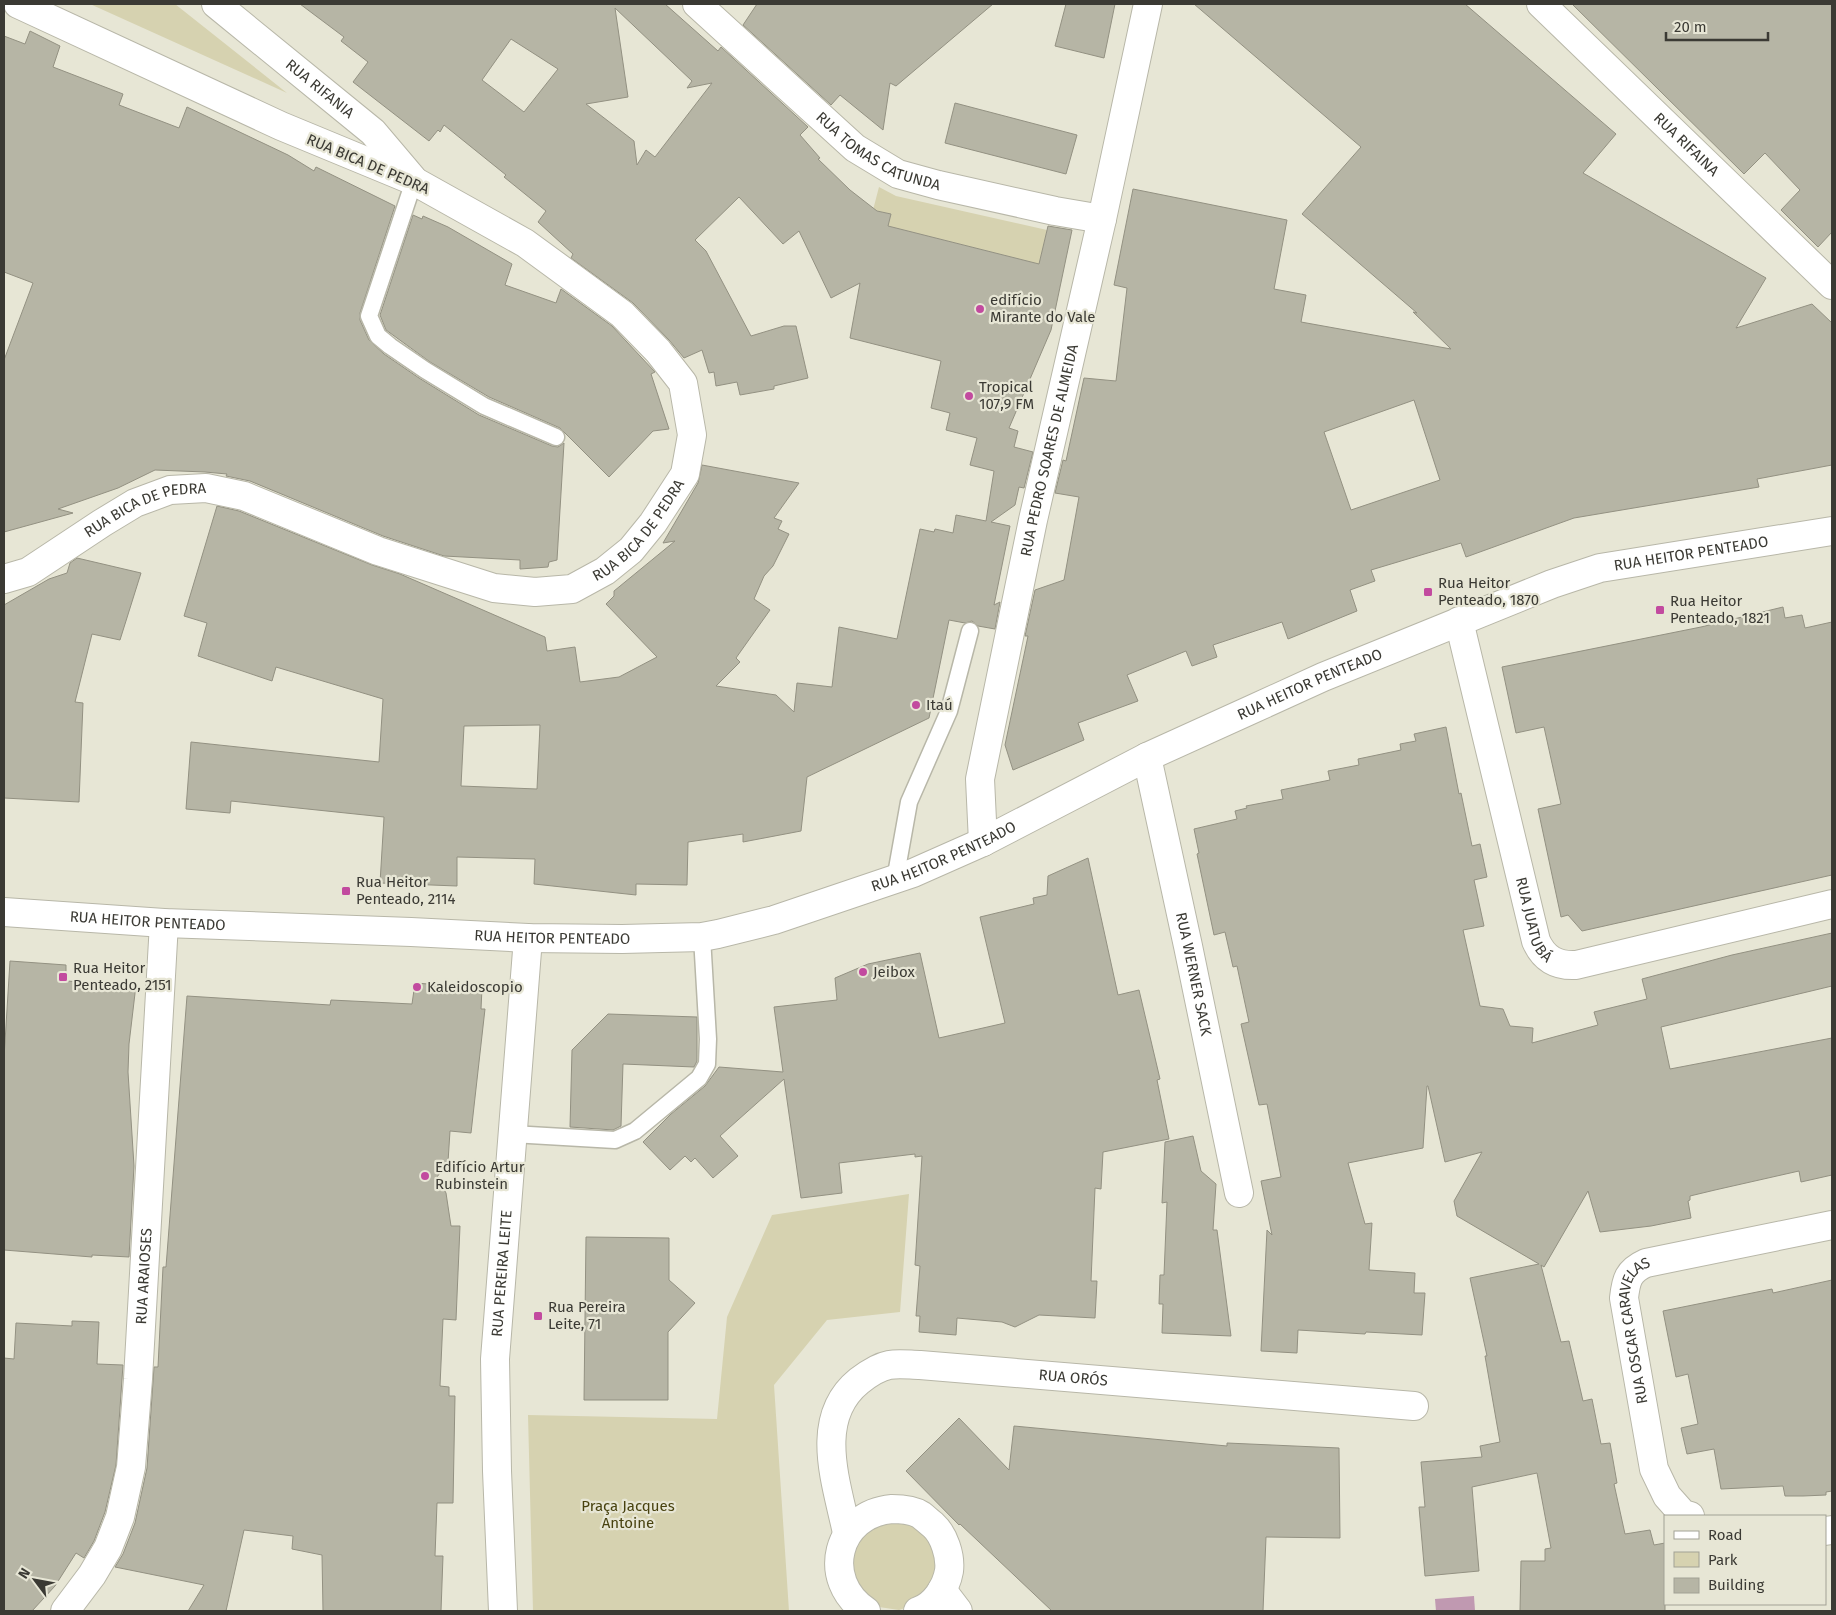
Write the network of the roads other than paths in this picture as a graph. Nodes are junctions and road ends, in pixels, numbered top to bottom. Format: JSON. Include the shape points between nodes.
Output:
{"nodes":[{"id":1,"x":18,"y":4,"type":"edge"},
{"id":2,"x":216,"y":4,"type":"edge"},
{"id":3,"x":697,"y":4,"type":"edge"},
{"id":4,"x":1148,"y":4,"type":"edge"},
{"id":5,"x":1541,"y":4,"type":"edge"},
{"id":6,"x":414,"y":181,"type":"junction"},
{"id":7,"x":1102,"y":219,"type":"junction"},
{"id":8,"x":1832,"y":285,"type":"edge"},
{"id":9,"x":556,"y":437,"type":"dead end"},
{"id":10,"x":1832,"y":531,"type":"edge"},
{"id":11,"x":4,"y":579,"type":"edge"},
{"id":12,"x":1459,"y":621,"type":"junction"},
{"id":13,"x":970,"y":631,"type":"dead end"},
{"id":14,"x":1147,"y":757,"type":"junction"},
{"id":15,"x":983,"y":842,"type":"junction"},
{"id":16,"x":895,"y":880,"type":"junction"},
{"id":17,"x":1832,"y":904,"type":"edge"},
{"id":18,"x":4,"y":912,"type":"edge"},
{"id":19,"x":164,"y":923,"type":"junction"},
{"id":20,"x":702,"y":936,"type":"junction"},
{"id":21,"x":528,"y":938,"type":"junction"},
{"id":22,"x":512,"y":1134,"type":"junction"},
{"id":23,"x":1239,"y":1192,"type":"dead end"},
{"id":24,"x":1832,"y":1225,"type":"edge"},
{"id":25,"x":1414,"y":1406,"type":"dead end"},
{"id":26,"x":839,"y":1495,"type":"junction"},
{"id":27,"x":879,"y":1510,"type":"junction"},
{"id":28,"x":1687,"y":1515,"type":"edge"},
{"id":29,"x":847,"y":1533,"type":"junction"},
{"id":30,"x":936,"y":1606,"type":"edge"},
{"id":31,"x":65,"y":1611,"type":"edge"},
{"id":32,"x":503,"y":1611,"type":"edge"},
{"id":33,"x":866,"y":1611,"type":"edge"}],
"edges":[{"from":1,"to":6,"type":"street","name":"RUA BICA DE PEDRA","via":[[281,126]]},
{"from":2,"to":6,"type":"street","name":"RUA RIFANIA","via":[[373,132]]},
{"from":3,"to":7,"type":"street","name":"RUA TOMAS CATUNDA","via":[[855,148],[898,174]]},
{"from":4,"to":7,"type":"street","name":"RUA PEDRO SOARES DE ALMEIDA"},
{"from":5,"to":8,"type":"street","name":"RUA RIFAINA"},
{"from":6,"to":9,"type":"lane","via":[[369,316],[378,336],[484,406]]},
{"from":6,"to":11,"type":"street","name":"RUA BICA DE PEDRA","via":[[525,242],[622,314],[683,383],[692,435],[685,474],[654,523],[631,550],[605,571],[572,588],[535,592],[494,588],[378,551],[244,496],[206,488],[170,490],[135,503],[28,572]]},
{"from":7,"to":15,"type":"street","name":"RUA PEDRO SOARES DE ALMEIDA","via":[[1033,520],[980,779]]},
{"from":10,"to":12,"type":"street","name":"RUA HEITOR PENTEADO","via":[[1600,568]]},
{"from":12,"to":14,"type":"street","name":"RUA HEITOR PENTEADO","via":[[1323,677]]},
{"from":12,"to":17,"type":"street","name":"RUA JUATUBÁ","via":[[1536,942],[1548,959],[1576,965]]},
{"from":13,"to":16,"type":"lane","via":[[950,711],[909,802]]},
{"from":14,"to":15,"type":"street","name":"RUA HEITOR PENTEADO"},
{"from":14,"to":23,"type":"street","name":"RUA WERNER SACK"},
{"from":15,"to":16,"type":"street","name":"RUA HEITOR PENTEADO"},
{"from":16,"to":20,"type":"street","name":"RUA HEITOR PENTEADO","via":[[774,920]]},
{"from":18,"to":19,"type":"street","name":"RUA HEITOR PENTEADO"},
{"from":19,"to":21,"type":"street","name":"RUA HEITOR PENTEADO"},
{"from":19,"to":31,"type":"street","name":"RUA ARAIOSES","via":[[131,1467],[120,1517],[108,1548]]},
{"from":20,"to":21,"type":"street","name":"RUA HEITOR PENTEADO"},
{"from":20,"to":22,"type":"lane","via":[[708,1039],[707,1064],[699,1078],[635,1131],[615,1140]]},
{"from":21,"to":22,"type":"street","name":"RUA PEREIRA LEITE"},
{"from":22,"to":32,"type":"street","name":"RUA PEREIRA LEITE","via":[[495,1359]]},
{"from":24,"to":28,"type":"street","name":"RUA OSCAR CARAVELAS","via":[[1646,1263],[1632,1271],[1627,1279],[1624,1298],[1654,1470],[1667,1496]]},
{"from":25,"to":26,"type":"street","name":"RUA ORÓS","via":[[949,1367],[890,1365],[871,1372],[850,1388],[837,1410],[830,1438],[832,1468]]},
{"from":26,"to":27,"type":"street"},
{"from":26,"to":29,"type":"street","name":"RUA ORÓS"},
{"from":27,"to":29,"type":"street","via":[[862,1519]]},
{"from":27,"to":30,"type":"street","via":[[901,1509],[921,1515],[938,1529],[947,1548],[949,1570]]},
{"from":29,"to":33,"type":"street","via":[[838,1563],[840,1578],[846,1592]]}]}
